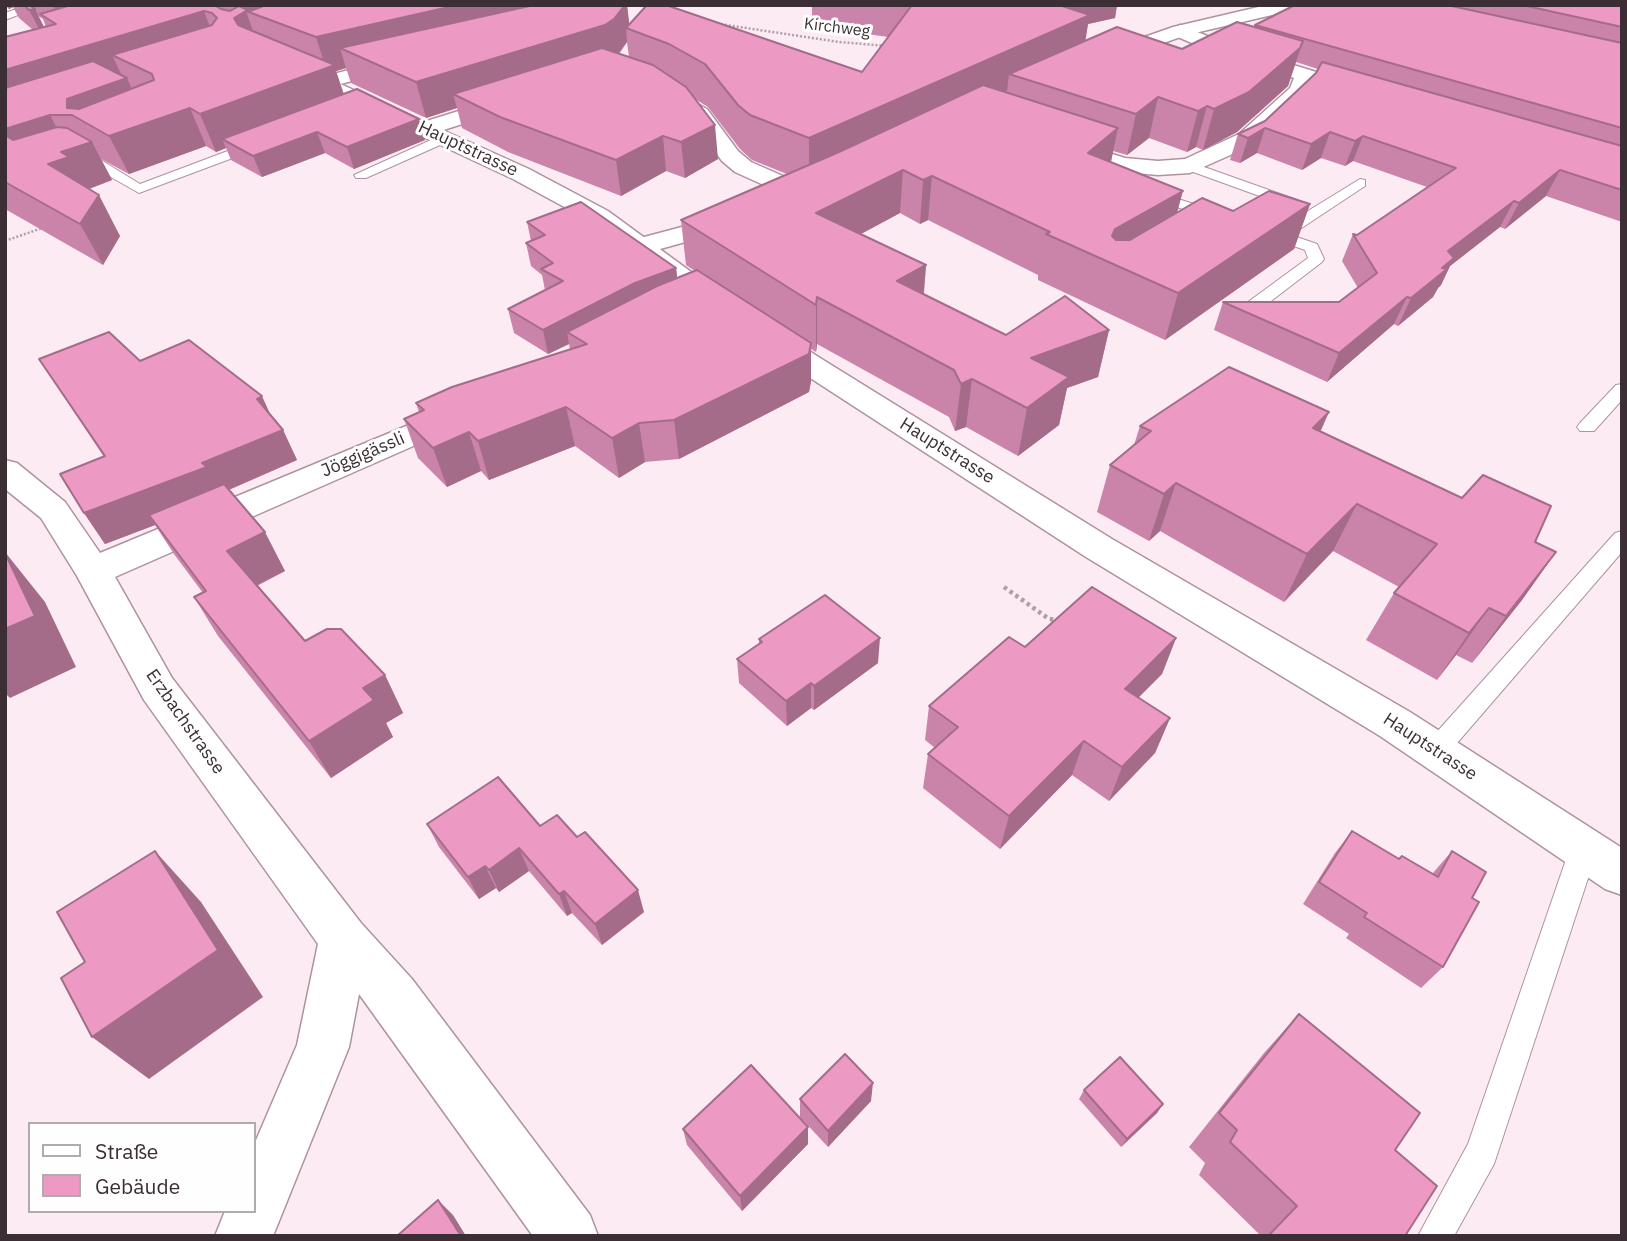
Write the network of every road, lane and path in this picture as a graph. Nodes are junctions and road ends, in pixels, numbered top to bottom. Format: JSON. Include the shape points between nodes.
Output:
{"nodes":[{"id":1,"x":39,"y":5,"type":"edge"},
{"id":2,"x":1292,"y":5,"type":"edge"},
{"id":3,"x":5,"y":17,"type":"edge"},
{"id":4,"x":708,"y":23,"type":"edge"},
{"id":5,"x":1180,"y":31,"type":"junction"},
{"id":6,"x":898,"y":45,"type":"edge"},
{"id":7,"x":418,"y":58,"type":"edge"},
{"id":8,"x":277,"y":63,"type":"edge"},
{"id":9,"x":1081,"y":66,"type":"edge"},
{"id":10,"x":1306,"y":75,"type":"junction"},
{"id":11,"x":326,"y":82,"type":"junction"},
{"id":12,"x":654,"y":88,"type":"edge"},
{"id":13,"x":530,"y":94,"type":"edge"},
{"id":14,"x":1382,"y":99,"type":"edge"},
{"id":15,"x":367,"y":101,"type":"junction"},
{"id":16,"x":342,"y":111,"type":"edge"},
{"id":17,"x":435,"y":134,"type":"junction"},
{"id":18,"x":266,"y":140,"type":"edge"},
{"id":19,"x":1047,"y":140,"type":"edge"},
{"id":20,"x":66,"y":162,"type":"edge"},
{"id":21,"x":1190,"y":166,"type":"junction"},
{"id":22,"x":361,"y":175,"type":"dead end"},
{"id":23,"x":1127,"y":179,"type":"junction"},
{"id":24,"x":1360,"y":183,"type":"dead end"},
{"id":25,"x":830,"y":186,"type":"edge"},
{"id":26,"x":808,"y":196,"type":"junction"},
{"id":27,"x":1300,"y":206,"type":"edge"},
{"id":28,"x":51,"y":225,"type":"edge"},
{"id":29,"x":1254,"y":228,"type":"edge"},
{"id":30,"x":1194,"y":230,"type":"edge"},
{"id":31,"x":1278,"y":236,"type":"junction"},
{"id":32,"x":5,"y":241,"type":"edge"},
{"id":33,"x":642,"y":246,"type":"junction"},
{"id":34,"x":1235,"y":320,"type":"edge"},
{"id":35,"x":1622,"y":389,"type":"edge"},
{"id":36,"x":488,"y":401,"type":"edge"},
{"id":37,"x":1587,"y":427,"type":"dead end"},
{"id":38,"x":5,"y":471,"type":"edge"},
{"id":39,"x":1622,"y":537,"type":"edge"},
{"id":40,"x":93,"y":571,"type":"junction"},
{"id":41,"x":1004,"y":587,"type":"dead end"},
{"id":42,"x":1069,"y":621,"type":"edge"},
{"id":43,"x":1436,"y":750,"type":"junction"},
{"id":44,"x":1584,"y":848,"type":"junction"},
{"id":45,"x":1622,"y":874,"type":"edge"},
{"id":46,"x":344,"y":939,"type":"junction"},
{"id":47,"x":256,"y":1207,"type":"edge"},
{"id":48,"x":254,"y":1213,"type":"edge"},
{"id":49,"x":244,"y":1236,"type":"edge"},
{"id":50,"x":569,"y":1236,"type":"edge"},
{"id":51,"x":1435,"y":1236,"type":"edge"}],
"edges":[{"from":1,"to":3,"type":"lane"},
{"from":2,"to":5,"type":"street","via":[[1201,17]]},
{"from":4,"to":6,"type":"path","name":"Kirchweg"},
{"from":5,"to":9,"type":"street"},
{"from":5,"to":10,"type":"street"},
{"from":7,"to":11,"type":"street"},
{"from":8,"to":11,"type":"street","name":"Hauptstrasse"},
{"from":10,"to":14,"type":"street"},
{"from":10,"to":21,"type":"street","via":[[1299,91],[1264,126]]},
{"from":11,"to":15,"type":"street","name":"Hauptstrasse"},
{"from":12,"to":26,"type":"street","via":[[699,114],[743,167]]},
{"from":13,"to":17,"type":"street"},
{"from":15,"to":16,"type":"lane"},
{"from":15,"to":17,"type":"street","name":"Hauptstrasse"},
{"from":17,"to":22,"type":"lane"},
{"from":17,"to":33,"type":"street","name":"Hauptstrasse","via":[[582,206]]},
{"from":18,"to":20,"type":"lane","via":[[139,189],[90,160]]},
{"from":19,"to":23,"type":"street"},
{"from":21,"to":23,"type":"street","via":[[1158,169]]},
{"from":21,"to":27,"type":"lane"},
{"from":23,"to":30,"type":"lane","via":[[1224,218]]},
{"from":24,"to":31,"type":"lane"},
{"from":25,"to":26,"type":"street"},
{"from":26,"to":33,"type":"street"},
{"from":28,"to":32,"type":"path"},
{"from":29,"to":31,"type":"lane"},
{"from":31,"to":34,"type":"lane","via":[[1312,247],[1316,259]]},
{"from":33,"to":43,"type":"street","name":"Hauptstrasse","via":[[687,300]]},
{"from":35,"to":37,"type":"lane"},
{"from":36,"to":40,"type":"street","name":"Jöggigässli"},
{"from":38,"to":40,"type":"street","name":"Erzbachstrasse","via":[[53,510]]},
{"from":39,"to":43,"type":"lane"},
{"from":40,"to":46,"type":"street","name":"Erzbachstrasse","via":[[158,688]]},
{"from":41,"to":42,"type":"path","via":[[1049,618]]},
{"from":43,"to":44,"type":"street","name":"Hauptstrasse"},
{"from":44,"to":45,"type":"street","name":"Hauptstrasse"},
{"from":44,"to":51,"type":"lane","via":[[1482,1152]]},
{"from":46,"to":47,"type":"street","via":[[323,1047]]},
{"from":46,"to":50,"type":"street","name":"Erzbachstrasse","via":[[394,997]]},
{"from":48,"to":49,"type":"street"}]}
